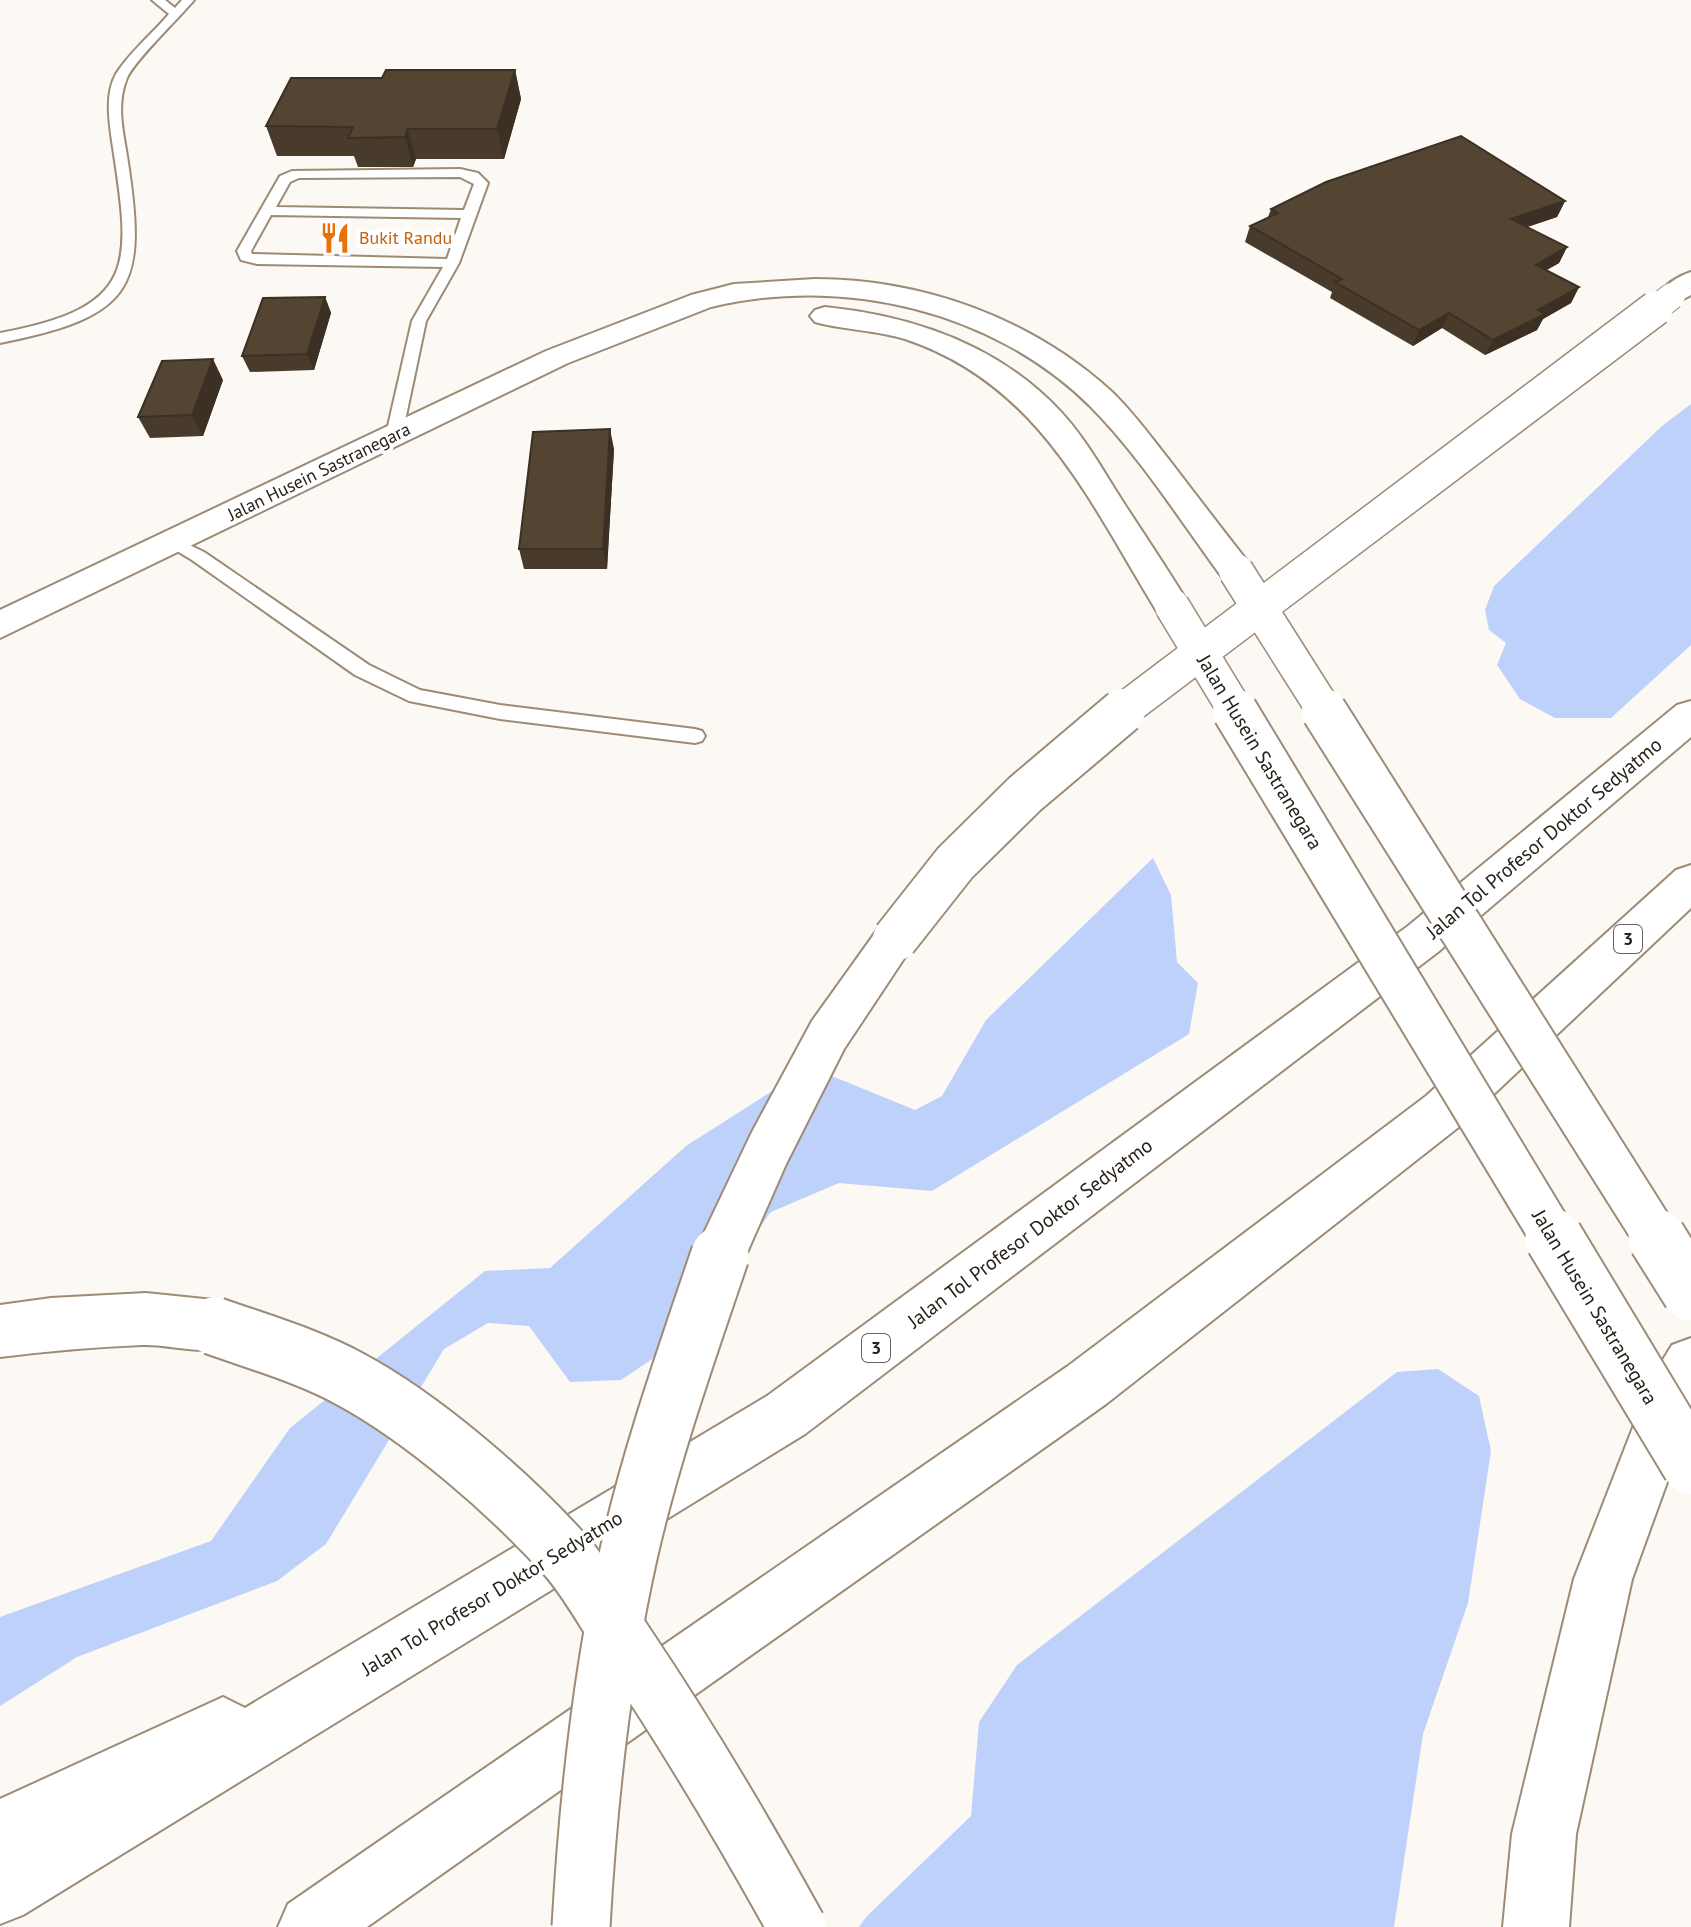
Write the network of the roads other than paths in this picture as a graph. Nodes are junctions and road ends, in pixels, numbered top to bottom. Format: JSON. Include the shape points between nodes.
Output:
{"nodes":[{"id":1,"x":158,"y":0,"type":"edge"},
{"id":2,"x":188,"y":0,"type":"edge"},
{"id":3,"x":176,"y":14,"type":"junction"},
{"id":4,"x":266,"y":211,"type":"junction"},
{"id":5,"x":472,"y":214,"type":"junction"},
{"id":6,"x":452,"y":263,"type":"junction"},
{"id":7,"x":1682,"y":289,"type":"edge"},
{"id":8,"x":641,"y":326,"type":"junction"},
{"id":9,"x":0,"y":338,"type":"edge"},
{"id":10,"x":394,"y":435,"type":"junction"},
{"id":11,"x":173,"y":543,"type":"junction"},
{"id":12,"x":0,"y":625,"type":"edge"},
{"id":13,"x":1691,"y":715,"type":"edge"},
{"id":14,"x":695,"y":736,"type":"dead end"},
{"id":15,"x":1691,"y":882,"type":"edge"},
{"id":16,"x":1691,"y":1292,"type":"edge"},
{"id":17,"x":0,"y":1331,"type":"edge"},
{"id":18,"x":1691,"y":1364,"type":"edge"},
{"id":19,"x":1691,"y":1465,"type":"edge"},
{"id":20,"x":423,"y":1635,"type":"junction"},
{"id":21,"x":0,"y":1832,"type":"edge"},
{"id":22,"x":0,"y":1892,"type":"edge"},
{"id":23,"x":311,"y":1927,"type":"edge"},
{"id":24,"x":581,"y":1927,"type":"edge"},
{"id":25,"x":797,"y":1927,"type":"edge"},
{"id":26,"x":1536,"y":1927,"type":"edge"}],
"edges":[{"from":1,"to":3,"type":"lane"},
{"from":2,"to":3,"type":"lane"},
{"from":3,"to":9,"type":"lane","via":[[121,76],[115,94],[130,224],[130,259],[123,282],[102,305],[81,317]]},
{"from":4,"to":5,"type":"lane"},
{"from":4,"to":5,"type":"lane","via":[[285,179],[297,174],[460,173],[481,183]]},
{"from":4,"to":6,"type":"lane","via":[[244,251],[246,257]]},
{"from":5,"to":6,"type":"lane"},
{"from":6,"to":10,"type":"lane","via":[[419,321]]},
{"from":7,"to":24,"type":"main road","bridge":true,"via":[[1116,716],[1025,794],[955,863],[828,1035],[720,1255],[641,1502],[609,1656],[585,1842]]},
{"from":8,"to":10,"type":"main road","name":"Jalan Husein Sastranegara","via":[[537,365]]},
{"from":8,"to":16,"type":"main road","name":"Jalan Husein Sastranegara","bridge":true,"via":[[734,293],[855,288],[988,322],[1034,348],[1099,397],[1236,571]]},
{"from":8,"to":19,"type":"main road","name":"Jalan Husein Sastranegara","bridge":true,"via":[[744,312],[869,320],[975,359],[1049,418],[1172,606]]},
{"from":10,"to":11,"type":"main road","name":"Jalan Husein Sastranegara"},
{"from":11,"to":12,"type":"main road","name":"Jalan Husein Sastranegara"},
{"from":11,"to":14,"type":"lane","via":[[362,670],[416,696]]},
{"from":13,"to":20,"type":"main road","name":"Jalan Tol Profesor Doktor Sedyatmo","number":"3","via":[[1423,939],[786,1415]]},
{"from":15,"to":23,"type":"main road","number":"3","via":[[1443,1111],[1087,1385]]},
{"from":17,"to":25,"type":"main road","bridge":true,"via":[[146,1319],[214,1326],[349,1378],[405,1413],[470,1464],[567,1557],[730,1808]]},
{"from":18,"to":26,"type":"main road","via":[[1672,1395],[1603,1579],[1544,1834]]},
{"from":20,"to":21,"type":"main road"},
{"from":20,"to":22,"type":"main road","name":"Jalan Tol Profesor Doktor Sedyatmo","number":"3"}]}
